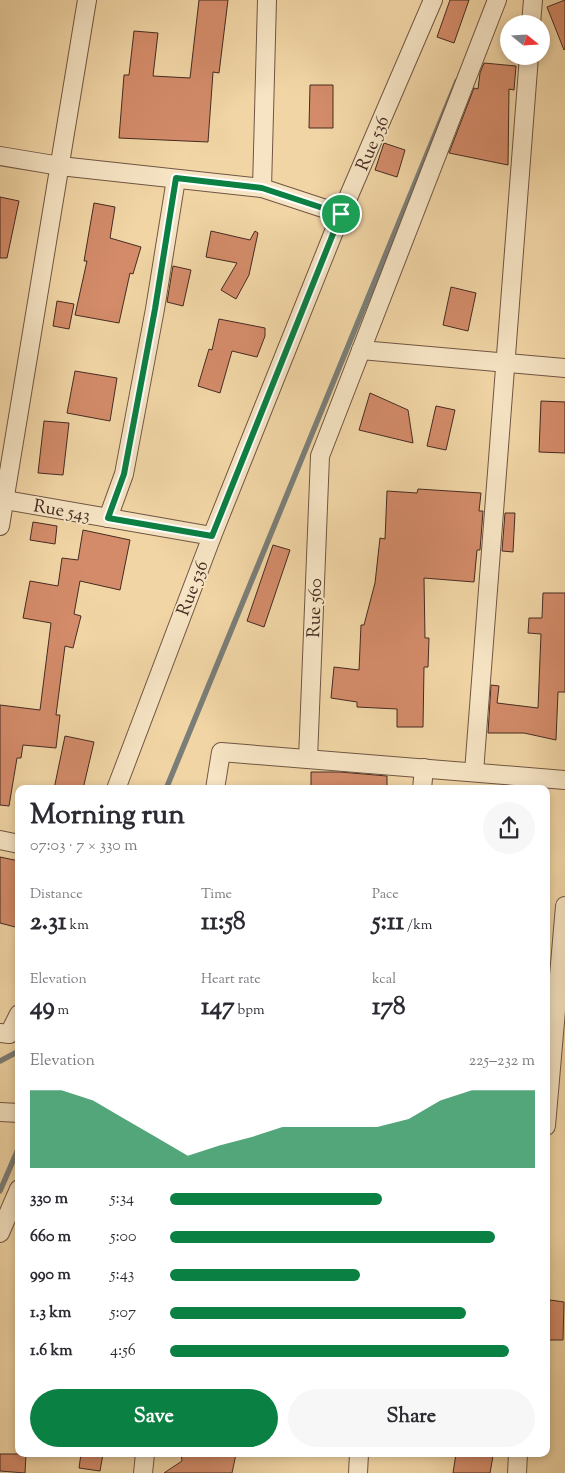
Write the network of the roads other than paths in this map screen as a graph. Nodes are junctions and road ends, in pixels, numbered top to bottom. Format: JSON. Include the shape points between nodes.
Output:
{"nodes":[{"id":1,"x":87,"y":0,"type":"edge"},
{"id":2,"x":267,"y":0,"type":"edge"},
{"id":3,"x":433,"y":0,"type":"edge"},
{"id":4,"x":497,"y":0,"type":"edge"},
{"id":5,"x":533,"y":0,"type":"edge"},
{"id":6,"x":532,"y":15,"type":"edge"},
{"id":7,"x":528,"y":65,"type":"edge"},
{"id":8,"x":0,"y":156,"type":"edge"},
{"id":9,"x":60,"y":166,"type":"junction"},
{"id":10,"x":176,"y":178,"type":"junction"},
{"id":11,"x":262,"y":188,"type":"junction"},
{"id":12,"x":341,"y":214,"type":"junction"},
{"id":13,"x":361,"y":350,"type":"junction"},
{"id":14,"x":505,"y":363,"type":"junction"},
{"id":15,"x":565,"y":368,"type":"edge"},
{"id":16,"x":2,"y":500,"type":"edge"},
{"id":17,"x":108,"y":518,"type":"junction"},
{"id":18,"x":0,"y":526,"type":"edge"},
{"id":19,"x":212,"y":536,"type":"junction"},
{"id":20,"x":308,"y":759,"type":"junction"},
{"id":21,"x":424,"y":768,"type":"junction"},
{"id":22,"x":474,"y":772,"type":"junction"},
{"id":23,"x":565,"y":780,"type":"edge"},
{"id":24,"x":118,"y":785,"type":"edge"},
{"id":25,"x":216,"y":785,"type":"edge"},
{"id":26,"x":422,"y":785,"type":"edge"},
{"id":27,"x":0,"y":840,"type":"edge"},
{"id":28,"x":15,"y":843,"type":"edge"},
{"id":29,"x":565,"y":906,"type":"edge"},
{"id":30,"x":15,"y":1023,"type":"edge"},
{"id":31,"x":0,"y":1032,"type":"edge"},
{"id":32,"x":550,"y":1080,"type":"edge"},
{"id":33,"x":0,"y":1112,"type":"edge"},
{"id":34,"x":15,"y":1113,"type":"edge"},
{"id":35,"x":15,"y":1198,"type":"edge"},
{"id":36,"x":0,"y":1233,"type":"edge"},
{"id":37,"x":145,"y":1457,"type":"edge"},
{"id":38,"x":360,"y":1457,"type":"edge"},
{"id":39,"x":518,"y":1457,"type":"edge"},
{"id":40,"x":143,"y":1473,"type":"edge"},
{"id":41,"x":358,"y":1473,"type":"edge"},
{"id":42,"x":517,"y":1473,"type":"edge"}],
"edges":[{"from":1,"to":9,"type":"street"},
{"from":2,"to":11,"type":"street"},
{"from":3,"to":12,"type":"street","name":"Rue 536"},
{"from":4,"to":13,"type":"street","name":"Rue 560"},
{"from":5,"to":6,"type":"street"},
{"from":7,"to":14,"type":"street"},
{"from":8,"to":9,"type":"street"},
{"from":9,"to":10,"type":"street"},
{"from":9,"to":16,"type":"street"},
{"from":10,"to":11,"type":"street"},
{"from":10,"to":17,"type":"street","via":[[124,474]]},
{"from":11,"to":12,"type":"street"},
{"from":12,"to":19,"type":"street","name":"Rue 536"},
{"from":13,"to":14,"type":"street"},
{"from":13,"to":20,"type":"street","name":"Rue 560","via":[[320,456]]},
{"from":14,"to":15,"type":"street"},
{"from":14,"to":22,"type":"street"},
{"from":16,"to":17,"type":"street","name":"Rue 543"},
{"from":16,"to":18,"type":"street"},
{"from":17,"to":19,"type":"street","name":"Rue 543"},
{"from":19,"to":24,"type":"street","name":"Rue 536"},
{"from":20,"to":21,"type":"street"},
{"from":20,"to":25,"type":"street","via":[[221,752]]},
{"from":21,"to":22,"type":"street"},
{"from":21,"to":26,"type":"street"},
{"from":22,"to":23,"type":"street"},
{"from":27,"to":28,"type":"street"},
{"from":29,"to":32,"type":"street"},
{"from":30,"to":31,"type":"street","via":[[10,1034]]},
{"from":33,"to":34,"type":"street"},
{"from":35,"to":36,"type":"street"},
{"from":37,"to":40,"type":"street"},
{"from":38,"to":41,"type":"street"},
{"from":39,"to":42,"type":"street"}]}
